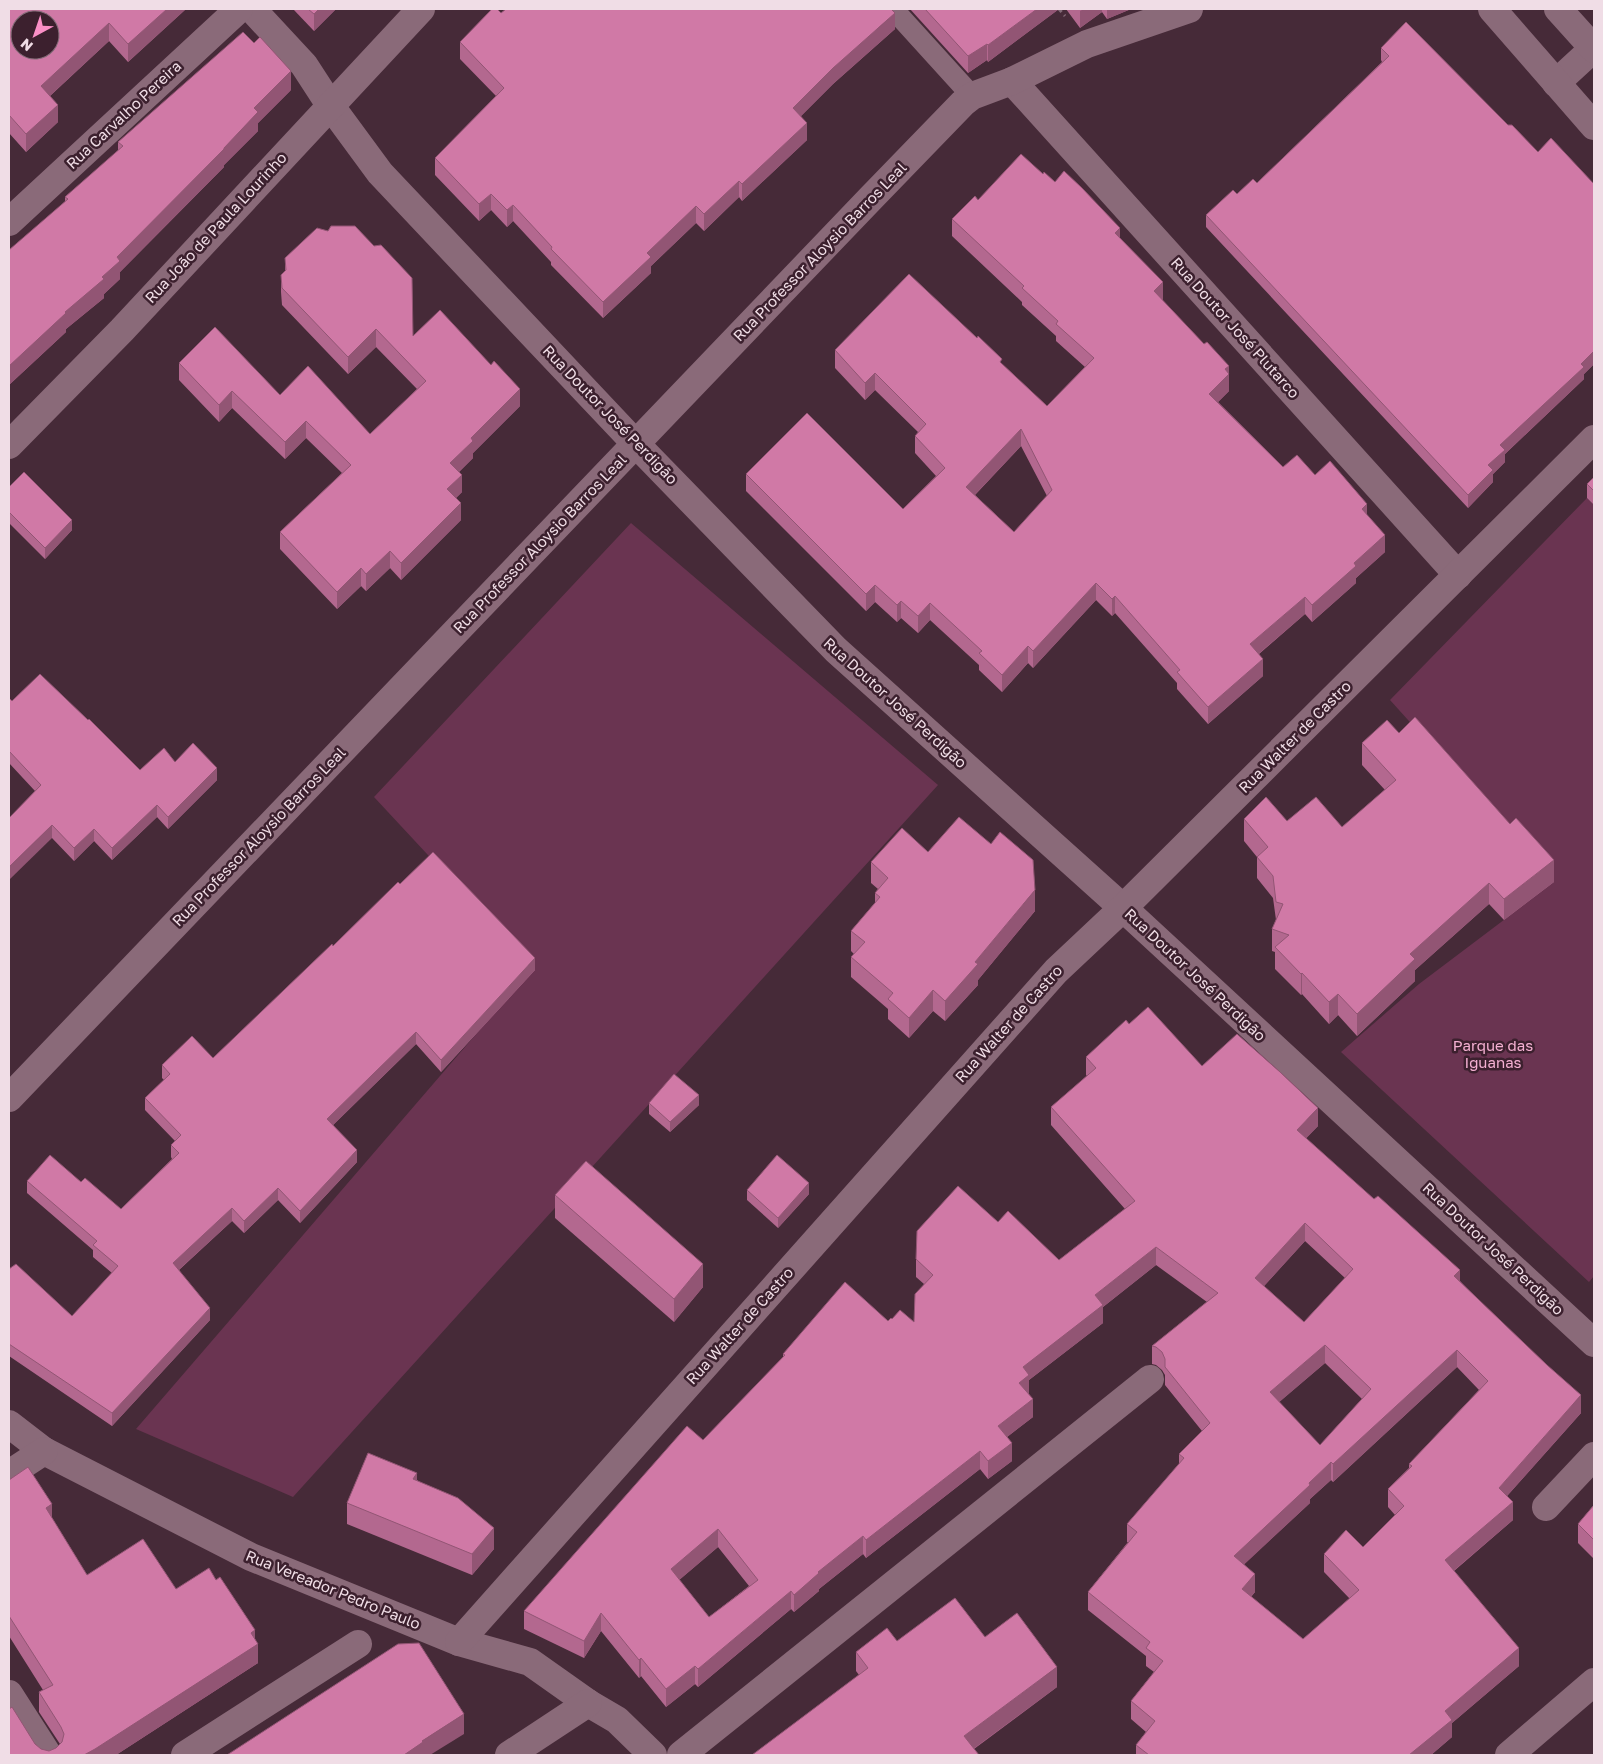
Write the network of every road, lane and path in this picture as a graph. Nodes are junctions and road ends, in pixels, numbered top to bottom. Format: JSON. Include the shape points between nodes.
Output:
{"nodes":[{"id":1,"x":239,"y":9,"type":"edge"},
{"id":2,"x":252,"y":9,"type":"edge"},
{"id":3,"x":421,"y":9,"type":"edge"},
{"id":4,"x":893,"y":9,"type":"edge"},
{"id":5,"x":1189,"y":9,"type":"edge"},
{"id":6,"x":1492,"y":9,"type":"edge"},
{"id":7,"x":1558,"y":9,"type":"edge"},
{"id":8,"x":1594,"y":48,"type":"edge"},
{"id":9,"x":1012,"y":81,"type":"junction"},
{"id":10,"x":1556,"y":83,"type":"junction"},
{"id":11,"x":972,"y":96,"type":"junction"},
{"id":12,"x":330,"y":105,"type":"junction"},
{"id":13,"x":1594,"y":126,"type":"edge"},
{"id":14,"x":9,"y":222,"type":"edge"},
{"id":15,"x":1594,"y":438,"type":"edge"},
{"id":16,"x":636,"y":444,"type":"junction"},
{"id":17,"x":9,"y":445,"type":"edge"},
{"id":18,"x":1458,"y":575,"type":"junction"},
{"id":19,"x":1123,"y":908,"type":"junction"},
{"id":20,"x":9,"y":1098,"type":"edge"},
{"id":21,"x":1594,"y":1342,"type":"edge"},
{"id":22,"x":1150,"y":1379,"type":"dead end"},
{"id":23,"x":9,"y":1424,"type":"edge"},
{"id":24,"x":44,"y":1451,"type":"junction"},
{"id":25,"x":1594,"y":1456,"type":"edge"},
{"id":26,"x":9,"y":1474,"type":"edge"},
{"id":27,"x":1546,"y":1507,"type":"dead end"},
{"id":28,"x":459,"y":1642,"type":"junction"},
{"id":29,"x":358,"y":1644,"type":"dead end"},
{"id":30,"x":1594,"y":1682,"type":"edge"},
{"id":31,"x":9,"y":1694,"type":"edge"},
{"id":32,"x":588,"y":1703,"type":"junction"},
{"id":33,"x":48,"y":1755,"type":"edge"},
{"id":34,"x":185,"y":1755,"type":"edge"},
{"id":35,"x":509,"y":1755,"type":"edge"},
{"id":36,"x":652,"y":1755,"type":"edge"},
{"id":37,"x":681,"y":1755,"type":"edge"},
{"id":38,"x":1509,"y":1755,"type":"edge"}],
"edges":[{"from":1,"to":14,"type":"street","name":"Rua Carvalho Pereira"},
{"from":2,"to":12,"type":"street","name":"Rua Doutor José Perdigão","via":[[304,65]]},
{"from":3,"to":12,"type":"street","name":"Rua João de Paula Lourinho"},
{"from":4,"to":11,"type":"lane"},
{"from":5,"to":9,"type":"street","name":"Rua Professor Aloysio Barros Leal","via":[[1087,44]]},
{"from":6,"to":10,"type":"street"},
{"from":7,"to":8,"type":"street"},
{"from":8,"to":10,"type":"street"},
{"from":9,"to":11,"type":"street","name":"Rua Professor Aloysio Barros Leal"},
{"from":9,"to":18,"type":"street","name":"Rua Doutor José Plutarco"},
{"from":10,"to":13,"type":"street"},
{"from":11,"to":16,"type":"street","name":"Rua Professor Aloysio Barros Leal"},
{"from":12,"to":16,"type":"street","name":"Rua Doutor José Perdigão","via":[[380,173]]},
{"from":12,"to":17,"type":"street","name":"Rua João de Paula Lourinho","via":[[122,330]]},
{"from":15,"to":18,"type":"street","name":"Rua Walter de Castro"},
{"from":16,"to":19,"type":"street","name":"Rua Doutor José Perdigão","via":[[836,650]]},
{"from":16,"to":20,"type":"street","name":"Rua Professor Aloysio Barros Leal"},
{"from":18,"to":19,"type":"street","name":"Rua Walter de Castro"},
{"from":19,"to":21,"type":"street","name":"Rua Doutor José Perdigão"},
{"from":19,"to":28,"type":"street","name":"Rua Walter de Castro","via":[[1056,971]]},
{"from":22,"to":37,"type":"street"},
{"from":23,"to":24,"type":"street","name":"Rua Vereador Pedro Paulo"},
{"from":24,"to":26,"type":"street"},
{"from":24,"to":28,"type":"street","name":"Rua Vereador Pedro Paulo","via":[[251,1557]]},
{"from":25,"to":27,"type":"street"},
{"from":28,"to":32,"type":"street","name":"Rua Vereador Pedro Paulo","via":[[530,1662]]},
{"from":29,"to":34,"type":"street"},
{"from":30,"to":38,"type":"street"},
{"from":31,"to":33,"type":"street"},
{"from":32,"to":35,"type":"street"},
{"from":32,"to":36,"type":"street","name":"Rua Vereador Pedro Paulo","via":[[617,1720]]}]}
